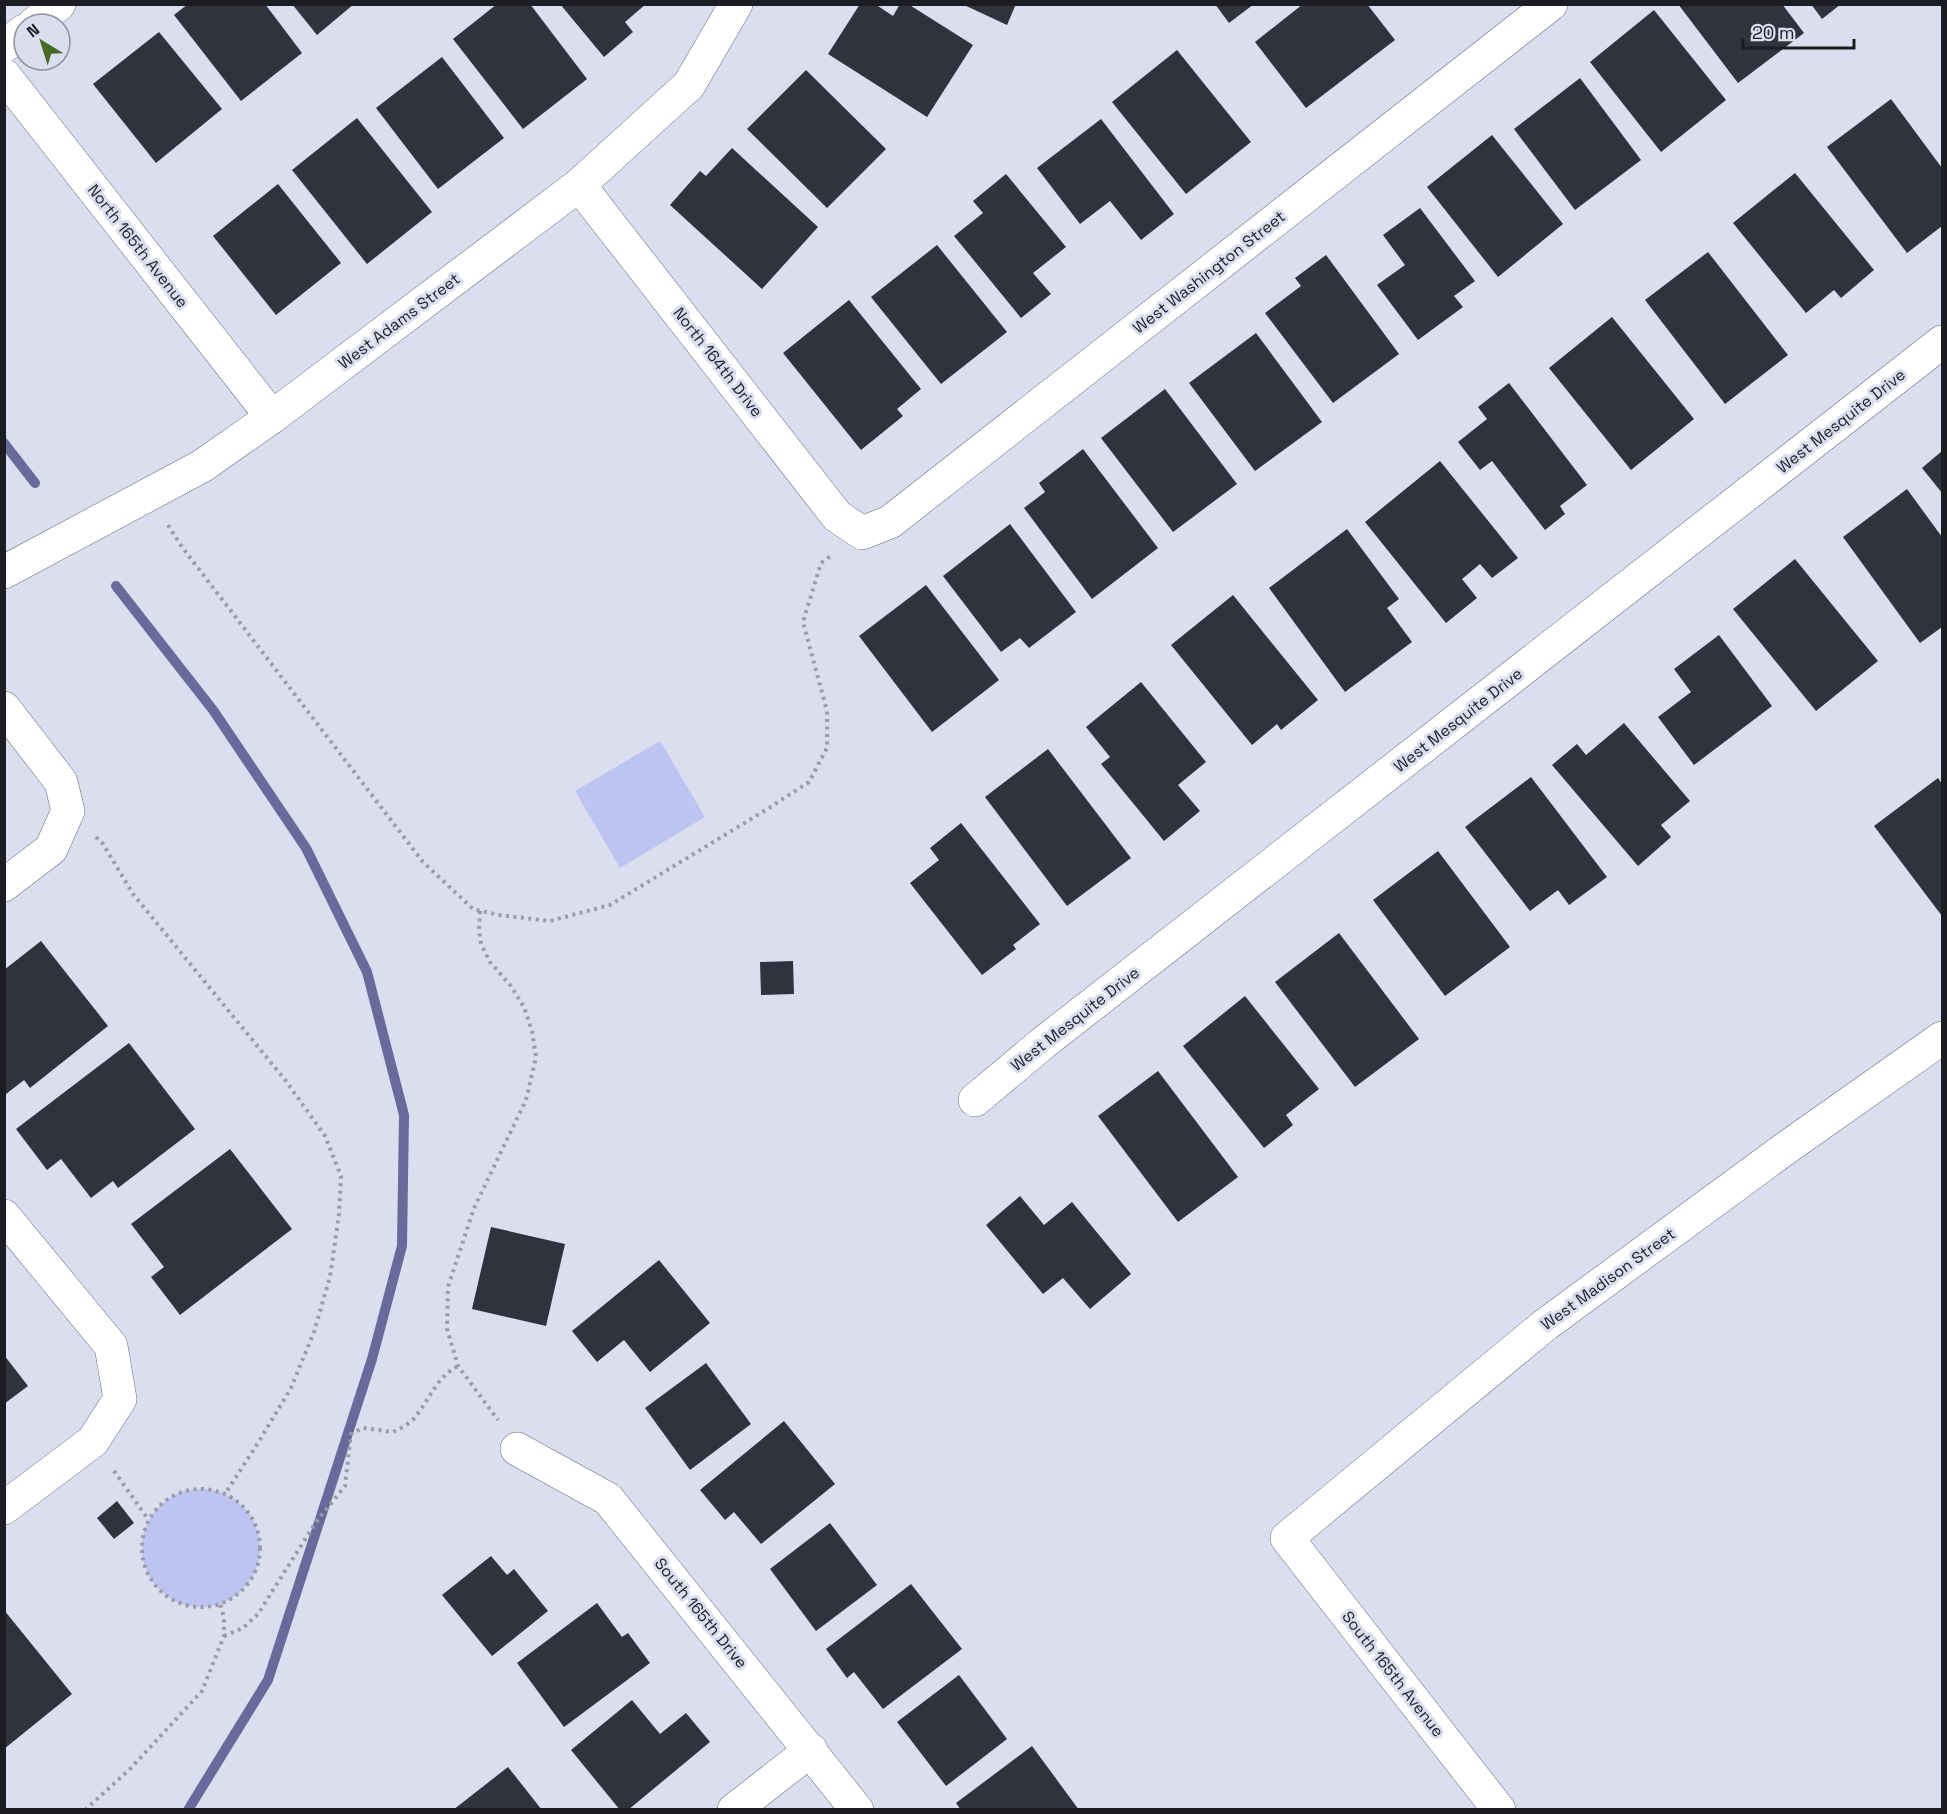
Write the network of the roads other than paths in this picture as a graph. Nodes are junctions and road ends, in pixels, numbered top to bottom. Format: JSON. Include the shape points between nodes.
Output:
{"nodes":[{"id":1,"x":736,"y":4,"type":"edge"},
{"id":2,"x":1551,"y":4,"type":"edge"},
{"id":3,"x":1516,"y":15,"type":"edge"},
{"id":4,"x":4,"y":75,"type":"edge"},
{"id":5,"x":579,"y":185,"type":"junction"},
{"id":6,"x":1942,"y":342,"type":"edge"},
{"id":7,"x":272,"y":417,"type":"junction"},
{"id":8,"x":862,"y":533,"type":"joint"},
{"id":9,"x":4,"y":572,"type":"edge"},
{"id":10,"x":4,"y":708,"type":"edge"},
{"id":11,"x":4,"y":885,"type":"edge"},
{"id":12,"x":1942,"y":1038,"type":"edge"},
{"id":13,"x":975,"y":1100,"type":"dead end"},
{"id":14,"x":4,"y":1216,"type":"edge"},
{"id":15,"x":517,"y":1449,"type":"road end"},
{"id":16,"x":4,"y":1508,"type":"edge"},
{"id":17,"x":1287,"y":1538,"type":"joint"},
{"id":18,"x":811,"y":1750,"type":"junction"},
{"id":19,"x":734,"y":1809,"type":"edge"},
{"id":20,"x":857,"y":1809,"type":"edge"},
{"id":21,"x":1499,"y":1809,"type":"edge"}],
"edges":[{"from":1,"to":5,"type":"street","name":"West Adams Street","via":[[689,85]]},
{"from":2,"to":3,"type":"street","name":"West Washington Street"},
{"from":3,"to":8,"type":"street","name":"West Washington Street","via":[[890,522]]},
{"from":4,"to":7,"type":"street","name":"North 165th Avenue"},
{"from":5,"to":7,"type":"street","name":"West Adams Street"},
{"from":5,"to":8,"type":"street","name":"North 164th Drive","via":[[837,516]]},
{"from":6,"to":13,"type":"street","name":"West Mesquite Drive"},
{"from":7,"to":9,"type":"street","name":"West Adams Street","via":[[202,466]]},
{"from":10,"to":11,"type":"street","via":[[61,782],[68,811],[51,849]]},
{"from":12,"to":17,"type":"street","name":"West Madison Street","via":[[1545,1325]]},
{"from":14,"to":16,"type":"street","via":[[111,1346],[120,1399],[93,1441]]},
{"from":15,"to":18,"type":"street","name":"South 165th Drive","via":[[608,1499]]},
{"from":17,"to":21,"type":"street","name":"South 165th Avenue"},
{"from":18,"to":19,"type":"street"},
{"from":18,"to":20,"type":"street","name":"South 165th Drive"}]}
